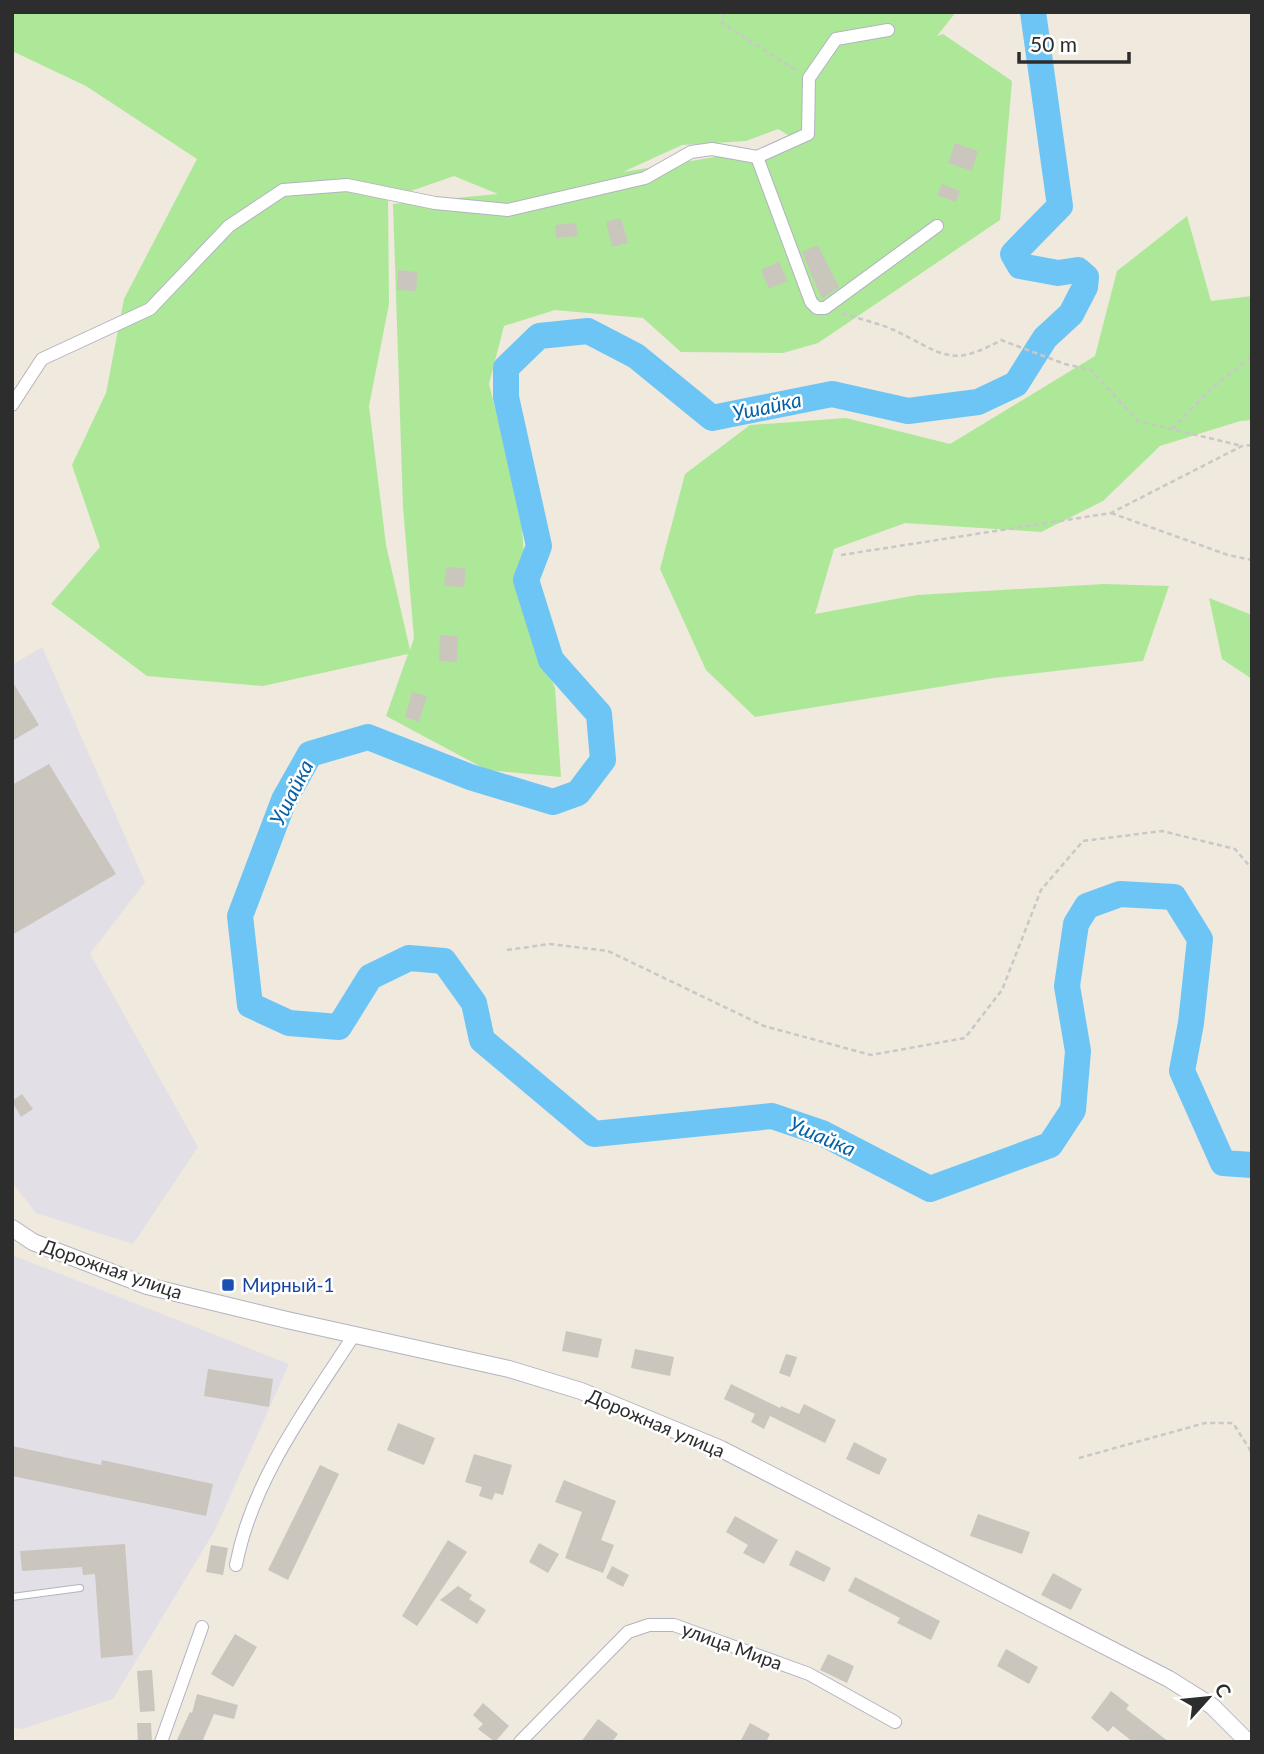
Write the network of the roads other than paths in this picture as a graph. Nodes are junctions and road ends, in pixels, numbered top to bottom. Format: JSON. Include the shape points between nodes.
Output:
{"nodes":[{"id":1,"x":888,"y":30,"type":"dead end"},
{"id":2,"x":757,"y":157,"type":"junction"},
{"id":3,"x":937,"y":226,"type":"dead end"},
{"id":4,"x":12,"y":405,"type":"edge"},
{"id":5,"x":12,"y":1228,"type":"edge"},
{"id":6,"x":354,"y":1335,"type":"junction"},
{"id":7,"x":236,"y":1565,"type":"dead end"},
{"id":8,"x":80,"y":1588,"type":"dead end"},
{"id":9,"x":12,"y":1597,"type":"edge"},
{"id":10,"x":202,"y":1627,"type":"dead end"},
{"id":11,"x":895,"y":1722,"type":"dead end"},
{"id":12,"x":161,"y":1742,"type":"edge"},
{"id":13,"x":520,"y":1742,"type":"edge"},
{"id":14,"x":1248,"y":1742,"type":"edge"}],
"edges":[{"from":1,"to":2,"type":"street","via":[[836,40],[809,78],[808,134]]},
{"from":2,"to":3,"type":"street","via":[[817,308],[825,308]]},
{"from":2,"to":4,"type":"street","via":[[712,149],[691,152],[645,178],[508,210],[435,203],[347,185],[283,190],[229,226],[150,309],[42,359]]},
{"from":5,"to":6,"type":"street","name":"Дорожная улица","via":[[33,1242],[147,1286]]},
{"from":6,"to":7,"type":"street","via":[[276,1460],[250,1513]]},
{"from":6,"to":14,"type":"street","name":"Дорожная улица","via":[[509,1369],[581,1391],[721,1449],[1169,1679],[1212,1706]]},
{"from":8,"to":9,"type":"lane"},
{"from":10,"to":12,"type":"street"},
{"from":11,"to":13,"type":"street","name":"улица Мира","via":[[809,1674],[674,1625],[649,1625],[628,1632]]}]}
